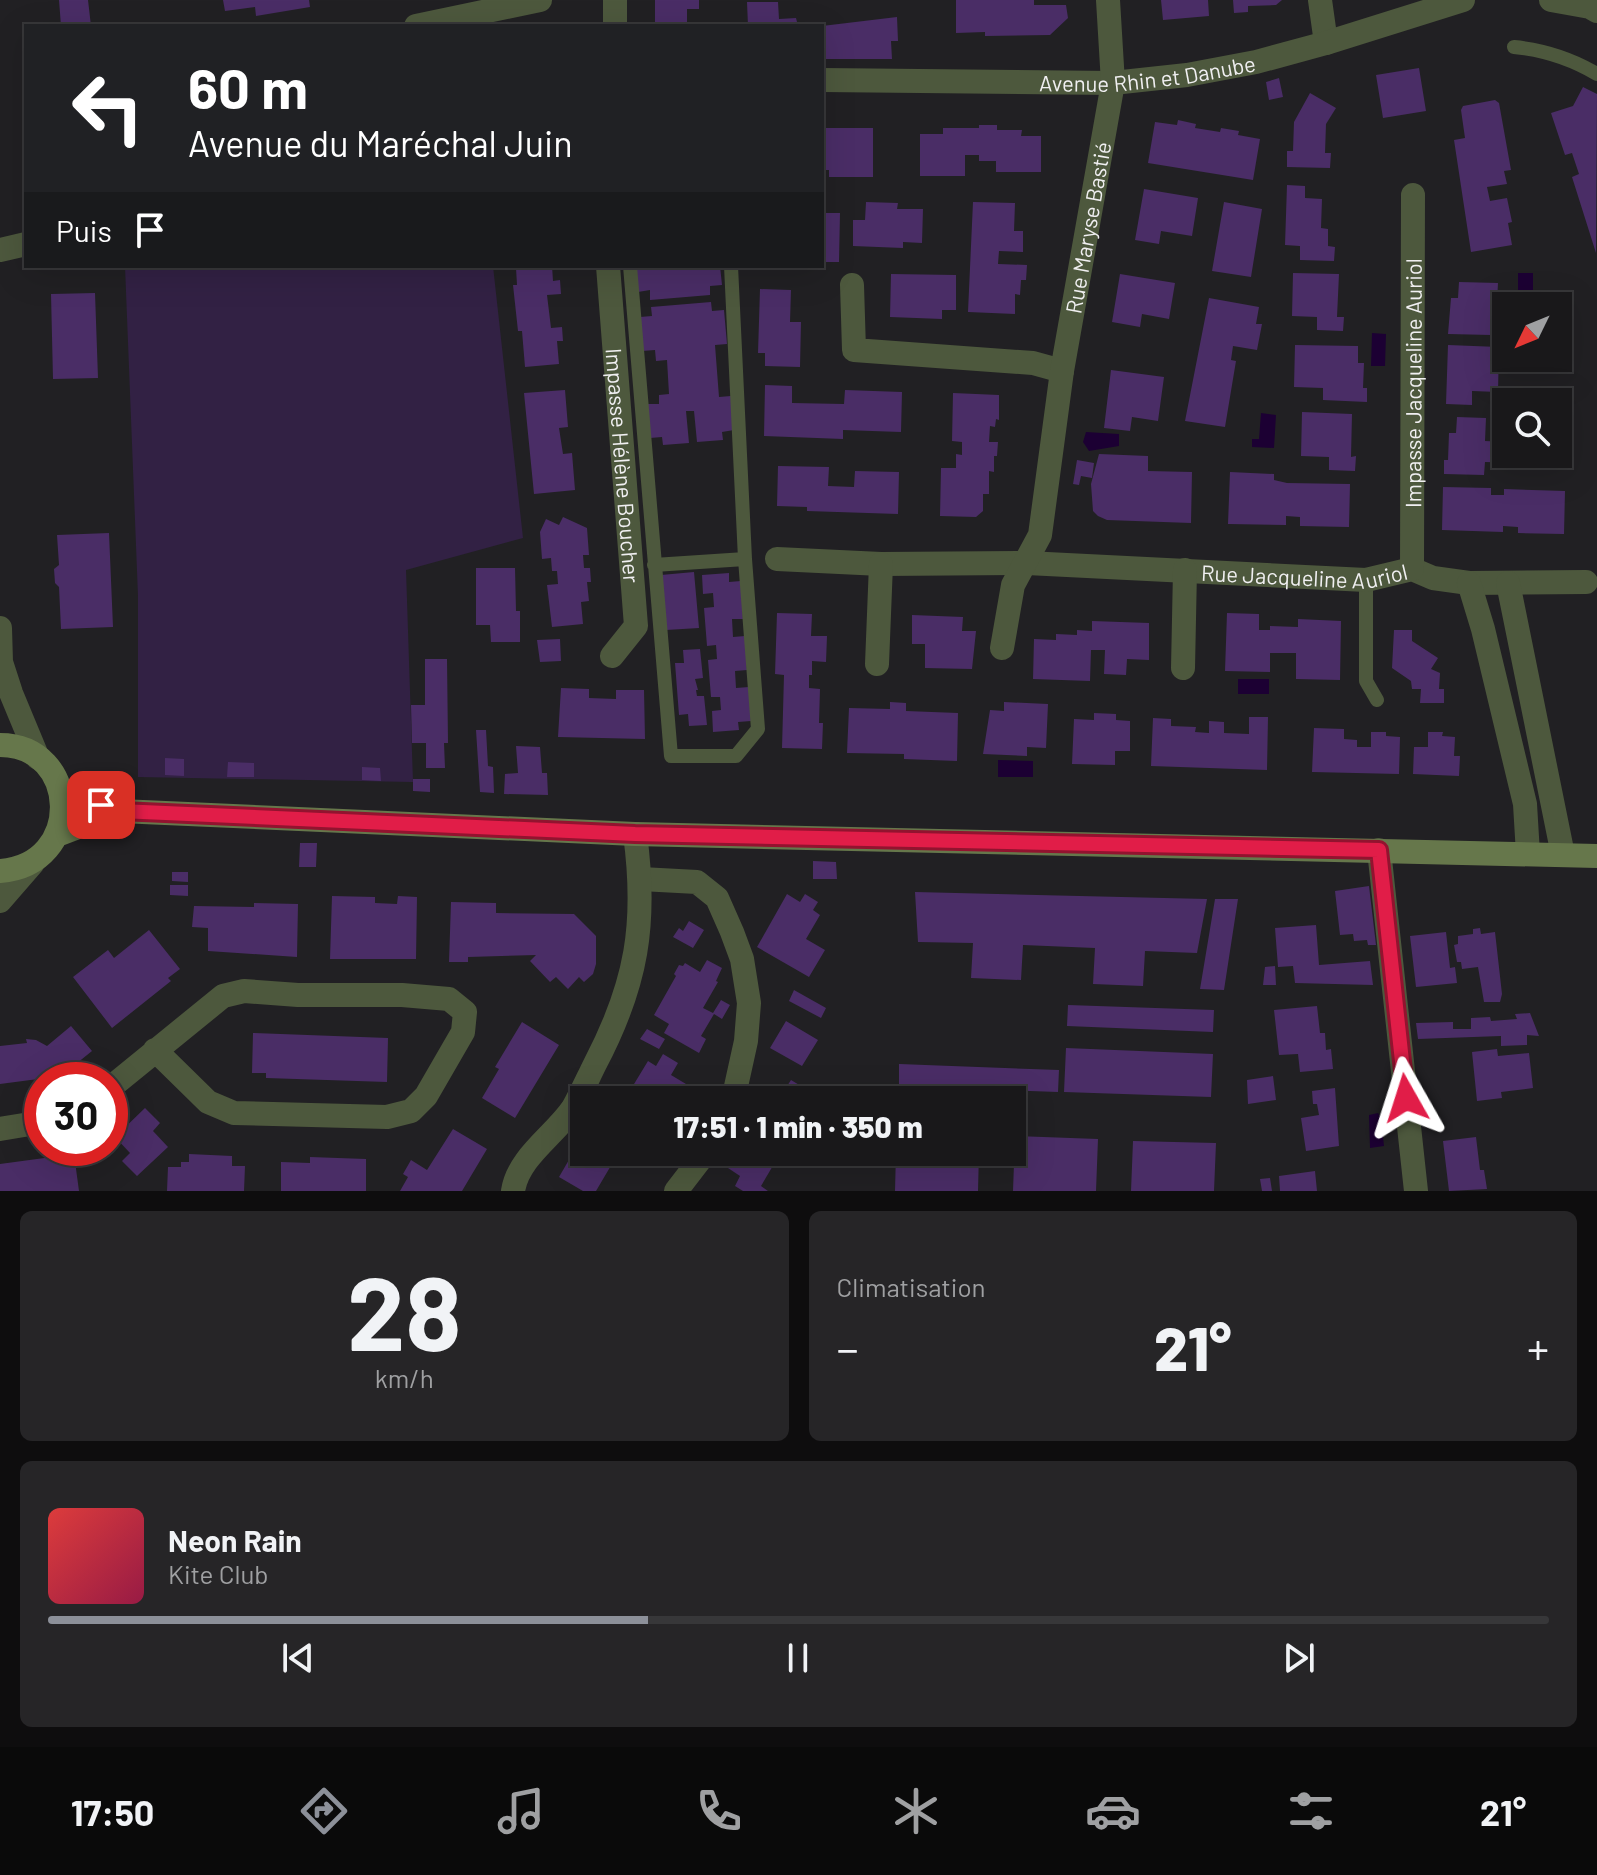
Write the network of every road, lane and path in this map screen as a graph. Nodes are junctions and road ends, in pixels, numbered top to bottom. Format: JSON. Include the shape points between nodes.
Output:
{"nodes":[{"id":1,"x":540,"y":0,"type":"edge"},
{"id":2,"x":615,"y":0,"type":"edge"},
{"id":3,"x":1108,"y":0,"type":"edge"},
{"id":4,"x":1320,"y":0,"type":"edge"},
{"id":5,"x":1463,"y":0,"type":"edge"},
{"id":6,"x":1551,"y":0,"type":"edge"},
{"id":7,"x":1597,"y":11,"type":"edge"},
{"id":8,"x":426,"y":24,"type":"edge"},
{"id":9,"x":615,"y":24,"type":"edge"},
{"id":10,"x":1326,"y":43,"type":"junction"},
{"id":11,"x":1514,"y":47,"type":"dead end"},
{"id":12,"x":1597,"y":74,"type":"edge"},
{"id":13,"x":824,"y":80,"type":"edge"},
{"id":14,"x":1113,"y":83,"type":"junction"},
{"id":15,"x":1413,"y":195,"type":"dead end"},
{"id":16,"x":24,"y":244,"type":"edge"},
{"id":17,"x":0,"y":250,"type":"edge"},
{"id":18,"x":608,"y":268,"type":"edge"},
{"id":19,"x":630,"y":268,"type":"edge"},
{"id":20,"x":731,"y":268,"type":"edge"},
{"id":21,"x":852,"y":285,"type":"dead end"},
{"id":22,"x":1062,"y":371,"type":"junction"},
{"id":23,"x":745,"y":559,"type":"junction"},
{"id":24,"x":777,"y":559,"type":"dead end"},
{"id":25,"x":1027,"y":563,"type":"junction"},
{"id":26,"x":881,"y":564,"type":"junction"},
{"id":27,"x":654,"y":565,"type":"junction"},
{"id":28,"x":1412,"y":569,"type":"junction"},
{"id":29,"x":1185,"y":570,"type":"junction"},
{"id":30,"x":1366,"y":580,"type":"junction"},
{"id":31,"x":1591,"y":582,"type":"edge"},
{"id":32,"x":1469,"y":583,"type":"junction"},
{"id":33,"x":1508,"y":583,"type":"junction"},
{"id":34,"x":0,"y":628,"type":"edge"},
{"id":35,"x":1002,"y":648,"type":"dead end"},
{"id":36,"x":612,"y":656,"type":"dead end"},
{"id":37,"x":1,"y":664,"type":"edge"},
{"id":38,"x":877,"y":664,"type":"dead end"},
{"id":39,"x":1183,"y":668,"type":"dead end"},
{"id":40,"x":1377,"y":700,"type":"dead end"},
{"id":41,"x":0,"y":745,"type":"edge"},
{"id":42,"x":38,"y":758,"type":"junction"},
{"id":43,"x":61,"y":794,"type":"junction"},
{"id":44,"x":120,"y":811,"type":"junction"},
{"id":45,"x":635,"y":834,"type":"junction"},
{"id":46,"x":57,"y":835,"type":"junction"},
{"id":47,"x":1379,"y":850,"type":"junction"},
{"id":48,"x":1528,"y":854,"type":"junction"},
{"id":49,"x":1563,"y":855,"type":"junction"},
{"id":50,"x":1597,"y":856,"type":"edge"},
{"id":51,"x":33,"y":863,"type":"junction"},
{"id":52,"x":0,"y":871,"type":"edge"},
{"id":53,"x":641,"y":879,"type":"junction"},
{"id":54,"x":0,"y":901,"type":"edge"},
{"id":55,"x":155,"y":1050,"type":"junction"},
{"id":56,"x":128,"y":1073,"type":"edge"},
{"id":57,"x":736,"y":1086,"type":"edge"},
{"id":58,"x":24,"y":1125,"type":"edge"},
{"id":59,"x":0,"y":1129,"type":"edge"},
{"id":60,"x":695,"y":1166,"type":"edge"},
{"id":61,"x":513,"y":1191,"type":"edge"},
{"id":62,"x":676,"y":1191,"type":"edge"},
{"id":63,"x":1416,"y":1191,"type":"edge"}],
"edges":[{"from":1,"to":8,"type":"street"},
{"from":2,"to":9,"type":"street"},
{"from":3,"to":14,"type":"street","name":"Rue Maryse Bastié"},
{"from":4,"to":10,"type":"street"},
{"from":5,"to":10,"type":"street","name":"Avenue Rhin et Danube"},
{"from":6,"to":7,"type":"street"},
{"from":10,"to":14,"type":"street","name":"Avenue Rhin et Danube","via":[[1201,73]]},
{"from":11,"to":12,"type":"lane","via":[[1539,49]]},
{"from":13,"to":14,"type":"street","name":"Avenue Rhin et Danube"},
{"from":14,"to":22,"type":"street","name":"Rue Maryse Bastié"},
{"from":15,"to":28,"type":"street","name":"Impasse Jacqueline Auriol"},
{"from":16,"to":17,"type":"street"},
{"from":18,"to":36,"type":"street","name":"Impasse Hélène Boucher","via":[[636,626]]},
{"from":19,"to":27,"type":"lane"},
{"from":20,"to":23,"type":"lane"},
{"from":21,"to":22,"type":"street","via":[[854,350],[1033,363]]},
{"from":22,"to":25,"type":"street","name":"Rue Maryse Bastié","via":[[1040,535]]},
{"from":23,"to":27,"type":"lane"},
{"from":23,"to":27,"type":"lane","via":[[758,729],[736,756],[671,756]]},
{"from":24,"to":26,"type":"street","name":"Rue Jacqueline Auriol"},
{"from":25,"to":26,"type":"street","name":"Rue Jacqueline Auriol"},
{"from":25,"to":29,"type":"street","name":"Rue Jacqueline Auriol"},
{"from":25,"to":35,"type":"street","via":[[1013,585]]},
{"from":26,"to":38,"type":"street"},
{"from":28,"to":30,"type":"street","name":"Rue Jacqueline Auriol"},
{"from":28,"to":32,"type":"street","name":"Rue Jacqueline Auriol"},
{"from":29,"to":30,"type":"street","name":"Rue Jacqueline Auriol"},
{"from":29,"to":39,"type":"street","name":"Rue Jacqueline Auriol"},
{"from":30,"to":40,"type":"lane","via":[[1366,681]]},
{"from":31,"to":33,"type":"street","name":"Rue Jacqueline Auriol"},
{"from":32,"to":33,"type":"street","name":"Rue Jacqueline Auriol"},
{"from":32,"to":48,"type":"street","via":[[1525,804]]},
{"from":33,"to":49,"type":"street"},
{"from":34,"to":37,"type":"street"},
{"from":37,"to":42,"type":"street"},
{"from":41,"to":42,"type":"main road"},
{"from":42,"to":43,"type":"main road","via":[[53,774]]},
{"from":43,"to":44,"type":"main road"},
{"from":43,"to":46,"type":"main road","via":[[63,815]]},
{"from":44,"to":45,"type":"main road"},
{"from":44,"to":46,"type":"main road"},
{"from":45,"to":47,"type":"main road"},
{"from":45,"to":53,"type":"street"},
{"from":46,"to":51,"type":"main road"},
{"from":47,"to":48,"type":"main road"},
{"from":47,"to":63,"type":"street"},
{"from":48,"to":49,"type":"main road"},
{"from":49,"to":50,"type":"main road"},
{"from":51,"to":52,"type":"main road"},
{"from":51,"to":54,"type":"street"},
{"from":53,"to":57,"type":"street","via":[[697,882],[717,898],[742,959],[749,1003]]},
{"from":53,"to":61,"type":"street","via":[[638,946],[608,1039],[572,1109],[514,1180]]},
{"from":55,"to":55,"type":"street","via":[[223,996],[244,991],[449,999],[465,1012],[463,1032],[426,1096],[411,1111],[387,1117],[234,1113],[208,1102]]},
{"from":55,"to":56,"type":"street"},
{"from":58,"to":59,"type":"street"},
{"from":60,"to":62,"type":"street"}]}
